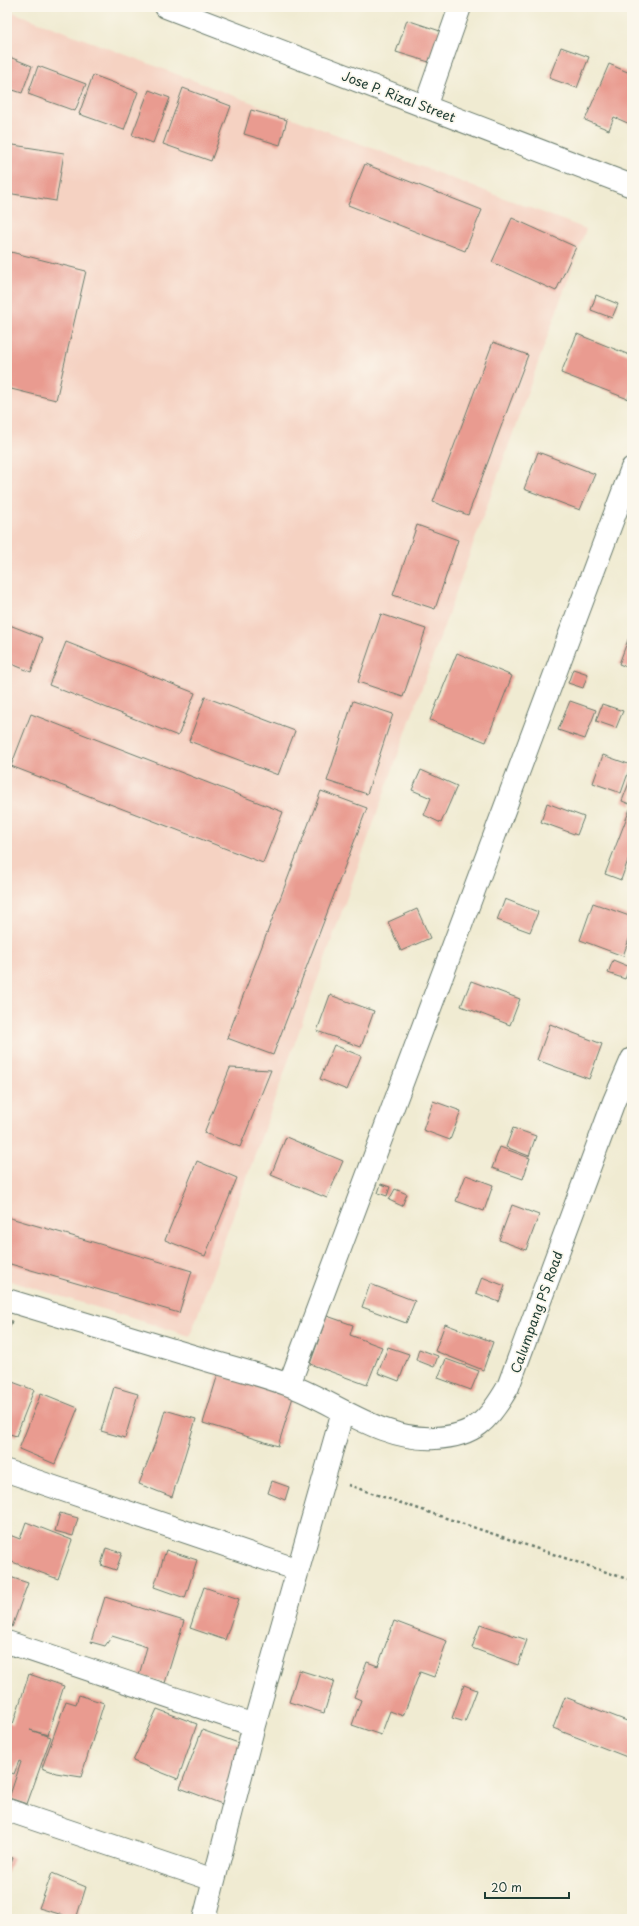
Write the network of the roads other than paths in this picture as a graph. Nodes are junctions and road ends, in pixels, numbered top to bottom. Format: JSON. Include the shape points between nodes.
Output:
{"nodes":[{"id":1,"x":166,"y":7,"type":"edge"},
{"id":2,"x":460,"y":7,"type":"edge"},
{"id":3,"x":201,"y":13,"type":"edge"},
{"id":4,"x":426,"y":107,"type":"junction"},
{"id":5,"x":632,"y":186,"type":"edge"},
{"id":6,"x":632,"y":468,"type":"edge"},
{"id":7,"x":632,"y":1059,"type":"edge"},
{"id":8,"x":623,"y":1104,"type":"edge"},
{"id":9,"x":7,"y":1300,"type":"edge"},
{"id":10,"x":289,"y":1385,"type":"junction"},
{"id":11,"x":344,"y":1411,"type":"junction"},
{"id":12,"x":7,"y":1471,"type":"edge"},
{"id":13,"x":298,"y":1570,"type":"junction"},
{"id":14,"x":7,"y":1642,"type":"edge"},
{"id":15,"x":254,"y":1725,"type":"junction"},
{"id":16,"x":7,"y":1810,"type":"edge"},
{"id":17,"x":214,"y":1880,"type":"junction"},
{"id":18,"x":204,"y":1919,"type":"edge"}],
"edges":[{"from":1,"to":3,"type":"street","name":"Jose P. Rizal Street"},
{"from":2,"to":4,"type":"street"},
{"from":3,"to":4,"type":"street","name":"Jose P. Rizal Street"},
{"from":4,"to":5,"type":"street","name":"Jose P. Rizal Street"},
{"from":6,"to":10,"type":"street"},
{"from":7,"to":8,"type":"street","name":"Calumpang PS Road"},
{"from":8,"to":11,"type":"street","name":"Calumpang PS Road","via":[[508,1388],[484,1422],[466,1432],[446,1437],[413,1437],[382,1429]]},
{"from":9,"to":10,"type":"street","name":"Calumpang PS Road"},
{"from":10,"to":11,"type":"street","name":"Calumpang PS Road"},
{"from":11,"to":13,"type":"street"},
{"from":12,"to":13,"type":"street"},
{"from":13,"to":15,"type":"street"},
{"from":14,"to":15,"type":"street"},
{"from":15,"to":17,"type":"street"},
{"from":16,"to":17,"type":"street"},
{"from":17,"to":18,"type":"street"}]}
